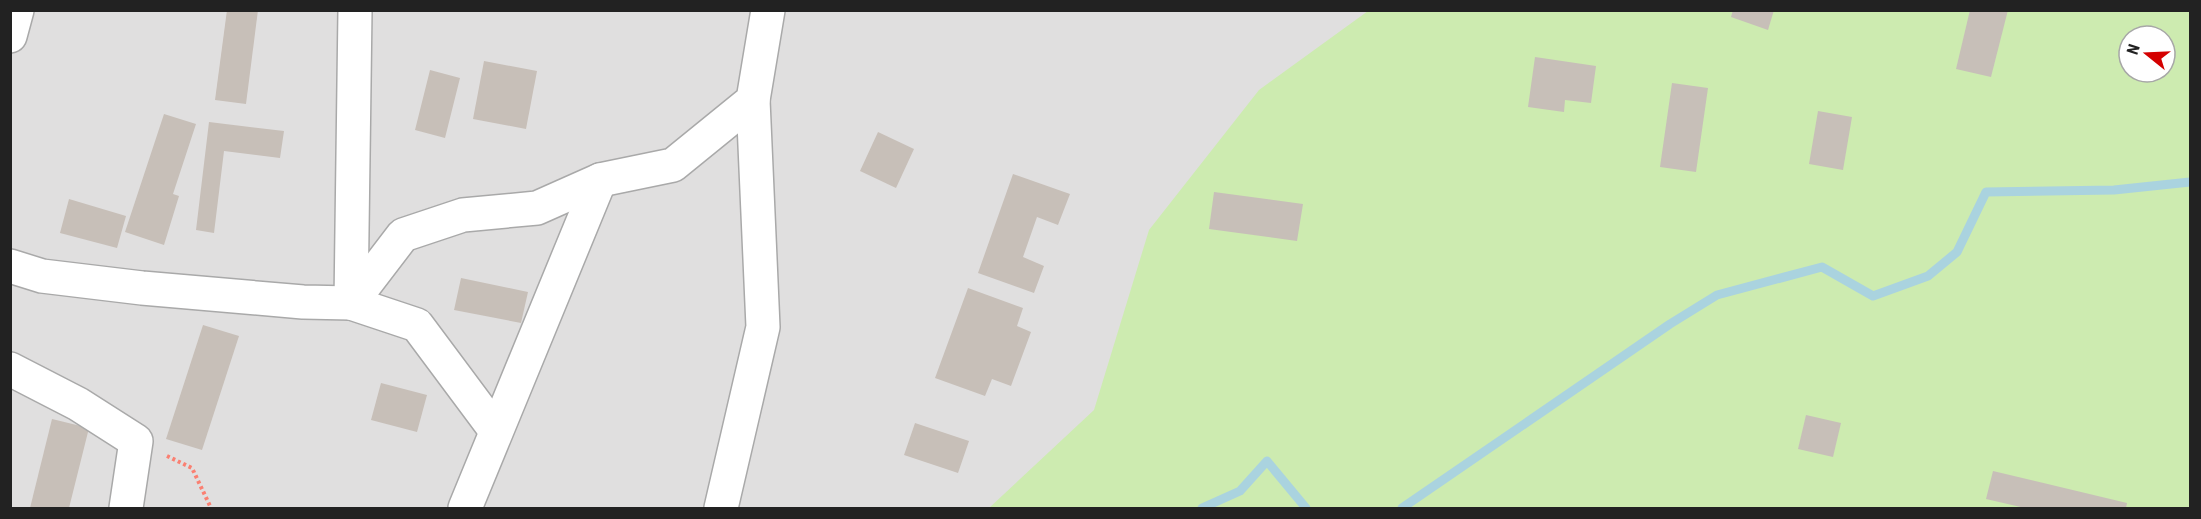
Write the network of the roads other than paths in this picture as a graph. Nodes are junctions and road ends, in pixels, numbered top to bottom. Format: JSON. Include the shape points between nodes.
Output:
{"nodes":[{"id":1,"x":17,"y":10,"type":"edge"},
{"id":2,"x":355,"y":10,"type":"edge"},
{"id":3,"x":768,"y":10,"type":"edge"},
{"id":4,"x":10,"y":36,"type":"edge"},
{"id":5,"x":753,"y":100,"type":"junction"},
{"id":6,"x":600,"y":180,"type":"junction"},
{"id":7,"x":10,"y":266,"type":"edge"},
{"id":8,"x":351,"y":303,"type":"junction"},
{"id":9,"x":10,"y":369,"type":"edge"},
{"id":10,"x":496,"y":431,"type":"junction"},
{"id":11,"x":126,"y":508,"type":"edge"},
{"id":12,"x":465,"y":508,"type":"edge"},
{"id":13,"x":721,"y":508,"type":"edge"}],
"edges":[{"from":1,"to":4,"type":"street"},
{"from":2,"to":8,"type":"street"},
{"from":3,"to":5,"type":"street"},
{"from":5,"to":6,"type":"street","via":[[673,165]]},
{"from":5,"to":13,"type":"street","via":[[763,327]]},
{"from":6,"to":8,"type":"street","via":[[537,208],[463,215],[403,235]]},
{"from":6,"to":10,"type":"street"},
{"from":7,"to":8,"type":"street","via":[[42,276],[142,288]]},
{"from":8,"to":10,"type":"street","via":[[417,325]]},
{"from":9,"to":11,"type":"street","via":[[78,404],[136,441]]},
{"from":10,"to":12,"type":"street"}]}
